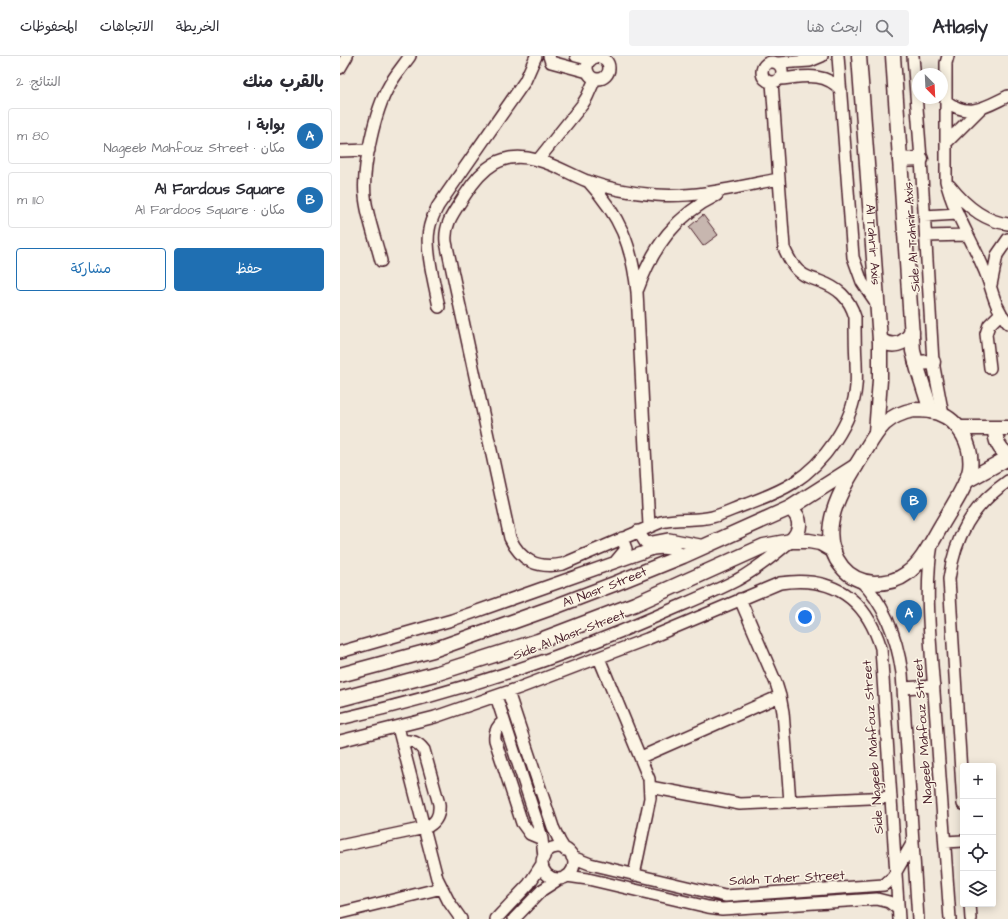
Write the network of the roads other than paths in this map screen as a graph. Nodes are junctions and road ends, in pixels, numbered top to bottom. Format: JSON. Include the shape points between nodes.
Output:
{"nodes":[{"id":1,"x":347,"y":56,"type":"edge"},
{"id":2,"x":410,"y":56,"type":"edge"},
{"id":3,"x":536,"y":56,"type":"edge"},
{"id":4,"x":548,"y":56,"type":"edge"},
{"id":5,"x":576,"y":56,"type":"edge"},
{"id":6,"x":822,"y":56,"type":"edge"},
{"id":7,"x":838,"y":56,"type":"edge"},
{"id":8,"x":859,"y":56,"type":"edge"},
{"id":9,"x":893,"y":56,"type":"edge"},
{"id":10,"x":913,"y":56,"type":"edge"},
{"id":11,"x":948,"y":56,"type":"edge"},
{"id":12,"x":597,"y":58,"type":"edge"},
{"id":13,"x":773,"y":60,"type":"edge"},
{"id":14,"x":340,"y":68,"type":"edge"},
{"id":15,"x":946,"y":68,"type":"edge"},
{"id":16,"x":591,"y":75,"type":"junction"},
{"id":17,"x":776,"y":80,"type":"junction"},
{"id":18,"x":841,"y":90,"type":"junction"},
{"id":19,"x":1008,"y":96,"type":"edge"},
{"id":20,"x":948,"y":102,"type":"edge"},
{"id":21,"x":946,"y":104,"type":"edge"},
{"id":22,"x":980,"y":109,"type":"junction"},
{"id":23,"x":946,"y":142,"type":"junction"},
{"id":24,"x":340,"y":150,"type":"edge"},
{"id":25,"x":369,"y":150,"type":"junction"},
{"id":26,"x":921,"y":159,"type":"junction"},
{"id":27,"x":538,"y":160,"type":"junction"},
{"id":28,"x":900,"y":160,"type":"junction"},
{"id":29,"x":778,"y":179,"type":"junction"},
{"id":30,"x":588,"y":181,"type":"junction"},
{"id":31,"x":946,"y":181,"type":"junction"},
{"id":32,"x":727,"y":190,"type":"junction"},
{"id":33,"x":976,"y":213,"type":"junction"},
{"id":34,"x":924,"y":216,"type":"junction"},
{"id":35,"x":960,"y":218,"type":"junction"},
{"id":36,"x":1004,"y":223,"type":"edge"},
{"id":37,"x":968,"y":235,"type":"junction"},
{"id":38,"x":926,"y":236,"type":"junction"},
{"id":39,"x":1006,"y":242,"type":"edge"},
{"id":40,"x":998,"y":255,"type":"junction"},
{"id":41,"x":980,"y":258,"type":"junction"},
{"id":42,"x":381,"y":261,"type":"dead end"},
{"id":43,"x":990,"y":286,"type":"junction"},
{"id":44,"x":637,"y":292,"type":"junction"},
{"id":45,"x":877,"y":304,"type":"junction"},
{"id":46,"x":439,"y":307,"type":"dead end"},
{"id":47,"x":1001,"y":314,"type":"junction"},
{"id":48,"x":1008,"y":323,"type":"edge"},
{"id":49,"x":912,"y":332,"type":"junction"},
{"id":50,"x":880,"y":340,"type":"junction"},
{"id":51,"x":933,"y":362,"type":"junction"},
{"id":52,"x":916,"y":363,"type":"junction"},
{"id":53,"x":990,"y":368,"type":"dead end"},
{"id":54,"x":937,"y":413,"type":"junction"},
{"id":55,"x":959,"y":428,"type":"junction"},
{"id":56,"x":1001,"y":428,"type":"edge"},
{"id":57,"x":876,"y":433,"type":"junction"},
{"id":58,"x":1008,"y":457,"type":"edge"},
{"id":59,"x":856,"y":466,"type":"junction"},
{"id":60,"x":1008,"y":481,"type":"edge"},
{"id":61,"x":966,"y":482,"type":"junction"},
{"id":62,"x":790,"y":508,"type":"junction"},
{"id":63,"x":649,"y":526,"type":"junction"},
{"id":64,"x":638,"y":531,"type":"junction"},
{"id":65,"x":622,"y":538,"type":"junction"},
{"id":66,"x":792,"y":541,"type":"junction"},
{"id":67,"x":932,"y":541,"type":"junction"},
{"id":68,"x":705,"y":546,"type":"junction"},
{"id":69,"x":834,"y":551,"type":"junction"},
{"id":70,"x":683,"y":556,"type":"junction"},
{"id":71,"x":614,"y":563,"type":"junction"},
{"id":72,"x":860,"y":580,"type":"junction"},
{"id":73,"x":740,"y":599,"type":"junction"},
{"id":74,"x":340,"y":652,"type":"edge"},
{"id":75,"x":599,"y":658,"type":"junction"},
{"id":76,"x":340,"y":675,"type":"edge"},
{"id":77,"x":934,"y":686,"type":"junction"},
{"id":78,"x":903,"y":688,"type":"junction"},
{"id":79,"x":508,"y":692,"type":"junction"},
{"id":80,"x":496,"y":696,"type":"junction"},
{"id":81,"x":780,"y":696,"type":"junction"},
{"id":82,"x":340,"y":699,"type":"edge"},
{"id":83,"x":340,"y":720,"type":"edge"},
{"id":84,"x":504,"y":721,"type":"junction"},
{"id":85,"x":398,"y":727,"type":"junction"},
{"id":86,"x":340,"y":741,"type":"edge"},
{"id":87,"x":402,"y":741,"type":"junction"},
{"id":88,"x":525,"y":741,"type":"junction"},
{"id":89,"x":512,"y":746,"type":"junction"},
{"id":90,"x":640,"y":756,"type":"junction"},
{"id":91,"x":650,"y":787,"type":"junction"},
{"id":92,"x":891,"y":797,"type":"junction"},
{"id":93,"x":963,"y":799,"type":"edge"},
{"id":94,"x":790,"y":802,"type":"junction"},
{"id":95,"x":424,"y":828,"type":"junction"},
{"id":96,"x":542,"y":839,"type":"junction"},
{"id":97,"x":960,"y":840,"type":"edge"},
{"id":98,"x":913,"y":842,"type":"junction"},
{"id":99,"x":945,"y":842,"type":"junction"},
{"id":100,"x":340,"y":846,"type":"edge"},
{"id":101,"x":569,"y":853,"type":"junction"},
{"id":102,"x":543,"y":860,"type":"junction"},
{"id":103,"x":896,"y":872,"type":"junction"},
{"id":104,"x":634,"y":875,"type":"junction"},
{"id":105,"x":563,"y":878,"type":"junction"},
{"id":106,"x":442,"y":888,"type":"junction"},
{"id":107,"x":725,"y":896,"type":"junction"},
{"id":108,"x":970,"y":907,"type":"edge"},
{"id":109,"x":340,"y":912,"type":"edge"},
{"id":110,"x":721,"y":914,"type":"edge"},
{"id":111,"x":898,"y":914,"type":"edge"},
{"id":112,"x":462,"y":919,"type":"edge"},
{"id":113,"x":496,"y":919,"type":"edge"},
{"id":114,"x":514,"y":919,"type":"edge"},
{"id":115,"x":918,"y":919,"type":"edge"},
{"id":116,"x":950,"y":919,"type":"edge"},
{"id":117,"x":971,"y":919,"type":"edge"}],
"edges":[{"from":1,"to":14,"type":"street"},
{"from":2,"to":25,"type":"street","via":[[384,95]]},
{"from":3,"to":46,"type":"street","via":[[525,81],[438,206],[431,222],[428,246]]},
{"from":4,"to":16,"type":"street","via":[[551,62]]},
{"from":5,"to":12,"type":"street"},
{"from":6,"to":13,"type":"street","via":[[810,61]]},
{"from":7,"to":18,"type":"street"},
{"from":8,"to":45,"type":"main road","name":"Al Tahrir Axis"},
{"from":9,"to":28,"type":"main road"},
{"from":10,"to":26,"type":"street","name":"Side Al Tahrir Axis"},
{"from":11,"to":15,"type":"street"},
{"from":12,"to":16,"type":"street","via":[[587,66]]},
{"from":12,"to":16,"type":"street","via":[[604,60],[608,65],[608,72],[601,78]]},
{"from":13,"to":17,"type":"street","via":[[782,68],[782,76]]},
{"from":13,"to":17,"type":"street","via":[[764,64],[762,73],[766,80]]},
{"from":16,"to":27,"type":"street","via":[[590,92],[582,105]]},
{"from":17,"to":18,"type":"street","via":[[822,77]]},
{"from":17,"to":29,"type":"street"},
{"from":18,"to":45,"type":"street","via":[[853,257],[862,282]]},
{"from":19,"to":22,"type":"street"},
{"from":20,"to":22,"type":"street","via":[[962,110]]},
{"from":21,"to":23,"type":"street"},
{"from":22,"to":23,"type":"street"},
{"from":23,"to":31,"type":"street"},
{"from":24,"to":25,"type":"street"},
{"from":25,"to":42,"type":"street","via":[[365,198]]},
{"from":26,"to":28,"type":"main road"},
{"from":26,"to":34,"type":"street","name":"Side Al Tahrir Axis"},
{"from":27,"to":30,"type":"street"},
{"from":27,"to":65,"type":"street","via":[[508,158],[482,172],[449,220],[445,234],[510,538],[522,556],[541,566],[563,564]]},
{"from":28,"to":49,"type":"main road"},
{"from":29,"to":32,"type":"street"},
{"from":29,"to":63,"type":"street","via":[[782,236],[788,259],[805,275],[838,290],[852,306],[855,316],[856,387],[852,406],[842,430],[823,457],[794,483],[714,516],[672,520]]},
{"from":30,"to":32,"type":"street","via":[[626,191],[657,195],[704,194]]},
{"from":30,"to":44,"type":"street","via":[[614,213],[623,232],[635,271]]},
{"from":31,"to":33,"type":"street","via":[[961,201]]},
{"from":31,"to":35,"type":"street","via":[[949,195]]},
{"from":32,"to":44,"type":"street","via":[[709,198],[677,223],[653,255]]},
{"from":33,"to":35,"type":"street","via":[[971,212]]},
{"from":33,"to":36,"type":"street"},
{"from":34,"to":35,"type":"street"},
{"from":34,"to":38,"type":"street","name":"Side Al Tahrir Axis"},
{"from":35,"to":37,"type":"street"},
{"from":36,"to":39,"type":"street"},
{"from":37,"to":38,"type":"street"},
{"from":37,"to":41,"type":"street"},
{"from":38,"to":51,"type":"street","name":"Side Al Tahrir Axis"},
{"from":39,"to":40,"type":"street"},
{"from":40,"to":41,"type":"street","via":[[986,260]]},
{"from":40,"to":43,"type":"street"},
{"from":41,"to":43,"type":"street"},
{"from":43,"to":47,"type":"street"},
{"from":44,"to":63,"type":"street"},
{"from":45,"to":50,"type":"main road","name":"Al Tahrir Axis"},
{"from":47,"to":48,"type":"street"},
{"from":47,"to":53,"type":"street","via":[[989,325],[986,334]]},
{"from":49,"to":50,"type":"main road","via":[[904,342],[898,344],[892,345]]},
{"from":49,"to":52,"type":"main road"},
{"from":50,"to":57,"type":"main road","name":"Al Tahrir Axis"},
{"from":51,"to":52,"type":"main road"},
{"from":51,"to":54,"type":"street","name":"Side Al Tahrir Axis"},
{"from":52,"to":54,"type":"main road"},
{"from":54,"to":55,"type":"main road","via":[[948,418]]},
{"from":54,"to":57,"type":"main road","via":[[914,410],[903,412],[892,417]]},
{"from":55,"to":56,"type":"main road"},
{"from":55,"to":61,"type":"main road","via":[[970,455],[970,469]]},
{"from":56,"to":58,"type":"main road","via":[[997,443]]},
{"from":57,"to":59,"type":"main road"},
{"from":58,"to":61,"type":"main road"},
{"from":59,"to":62,"type":"main road","name":"Al Nasr Street"},
{"from":59,"to":69,"type":"main road","via":[[834,508],[830,536]]},
{"from":60,"to":93,"type":"street","via":[[986,499],[968,521],[955,549],[949,579]]},
{"from":61,"to":67,"type":"main road"},
{"from":62,"to":66,"type":"main road","via":[[800,520],[800,528]]},
{"from":62,"to":68,"type":"main road","name":"Al Nasr Street"},
{"from":63,"to":64,"type":"street"},
{"from":64,"to":65,"type":"street"},
{"from":64,"to":68,"type":"street","via":[[648,543],[669,539]]},
{"from":65,"to":71,"type":"street","via":[[626,549]]},
{"from":66,"to":69,"type":"main road","name":"Al Nasr Street","via":[[820,543]]},
{"from":66,"to":82,"type":"main road","name":"Al Nasr Street","via":[[752,550],[635,604],[538,641],[438,673]]},
{"from":66,"to":83,"type":"street","name":"Side Al Nasr Street","via":[[737,580],[562,655],[399,705]]},
{"from":67,"to":72,"type":"main road","via":[[921,560],[905,575],[883,583]]},
{"from":67,"to":77,"type":"street","name":"Nageeb Mahfouz Street","via":[[929,594]]},
{"from":68,"to":70,"type":"main road","name":"Al Nasr Street"},
{"from":69,"to":72,"type":"main road","via":[[846,572]]},
{"from":70,"to":71,"type":"street","via":[[672,549],[660,548]]},
{"from":70,"to":76,"type":"main road","name":"Al Nasr Street","via":[[554,608],[494,629],[433,650]]},
{"from":71,"to":74,"type":"street","via":[[452,620]]},
{"from":72,"to":78,"type":"street","name":"Nageeb Mahfouz Street","via":[[880,604],[893,630],[900,653]]},
{"from":73,"to":75,"type":"street","name":"Side Nageeb Mahfouz Street"},
{"from":73,"to":81,"type":"street"},
{"from":73,"to":92,"type":"street","name":"Side Nageeb Mahfouz Street","via":[[780,583],[810,581],[838,590],[856,604],[870,620],[881,648]]},
{"from":75,"to":79,"type":"street","name":"Side Nageeb Mahfouz Street"},
{"from":75,"to":90,"type":"street"},
{"from":77,"to":78,"type":"street"},
{"from":77,"to":99,"type":"street","name":"Nageeb Mahfouz Street"},
{"from":78,"to":98,"type":"street","name":"Nageeb Mahfouz Street"},
{"from":79,"to":80,"type":"street","name":"Side Nageeb Mahfouz Street"},
{"from":79,"to":88,"type":"street"},
{"from":80,"to":84,"type":"street"},
{"from":80,"to":85,"type":"street","name":"Side Nageeb Mahfouz Street"},
{"from":81,"to":90,"type":"street"},
{"from":81,"to":94,"type":"street"},
{"from":84,"to":89,"type":"street"},
{"from":84,"to":96,"type":"street","via":[[499,724],[495,734],[522,823],[530,834]]},
{"from":85,"to":86,"type":"street","name":"Side Nageeb Mahfouz Street"},
{"from":85,"to":87,"type":"street"},
{"from":87,"to":95,"type":"street"},
{"from":87,"to":95,"type":"street","via":[[415,742],[424,750],[439,804],[437,819],[432,825]]},
{"from":88,"to":89,"type":"street"},
{"from":88,"to":101,"type":"street","via":[[555,831]]},
{"from":89,"to":96,"type":"street"},
{"from":90,"to":91,"type":"street"},
{"from":91,"to":94,"type":"street","via":[[740,804]]},
{"from":91,"to":104,"type":"street"},
{"from":92,"to":94,"type":"street"},
{"from":92,"to":103,"type":"street","name":"Side Nageeb Mahfouz Street"},
{"from":95,"to":100,"type":"street"},
{"from":95,"to":106,"type":"street"},
{"from":96,"to":102,"type":"street"},
{"from":97,"to":99,"type":"street"},
{"from":98,"to":103,"type":"street","name":"Salah Taher Street"},
{"from":98,"to":115,"type":"street","name":"Nageeb Mahfouz Street"},
{"from":99,"to":116,"type":"street","name":"Nageeb Mahfouz Street"},
{"from":101,"to":102,"type":"street","via":[[560,848],[550,850]]},
{"from":101,"to":104,"type":"street","name":"Salah Taher Street","via":[[584,862]]},
{"from":101,"to":105,"type":"street","via":[[574,861],[573,870]]},
{"from":102,"to":105,"type":"street","via":[[547,875]]},
{"from":102,"to":113,"type":"street","via":[[529,884]]},
{"from":103,"to":107,"type":"street","name":"Salah Taher Street","via":[[889,882],[878,886]]},
{"from":103,"to":111,"type":"street","name":"Side Nageeb Mahfouz Street"},
{"from":104,"to":107,"type":"street","name":"Salah Taher Street"},
{"from":105,"to":110,"type":"street","name":"Salah Taher Street","via":[[588,879],[708,907]]},
{"from":105,"to":114,"type":"street","via":[[542,890]]},
{"from":106,"to":109,"type":"street"},
{"from":106,"to":112,"type":"street"},
{"from":107,"to":110,"type":"street"},
{"from":108,"to":117,"type":"street"},
{"from":110,"to":111,"type":"street","name":"Salah Taher Street","via":[[877,899],[889,902]]}]}
